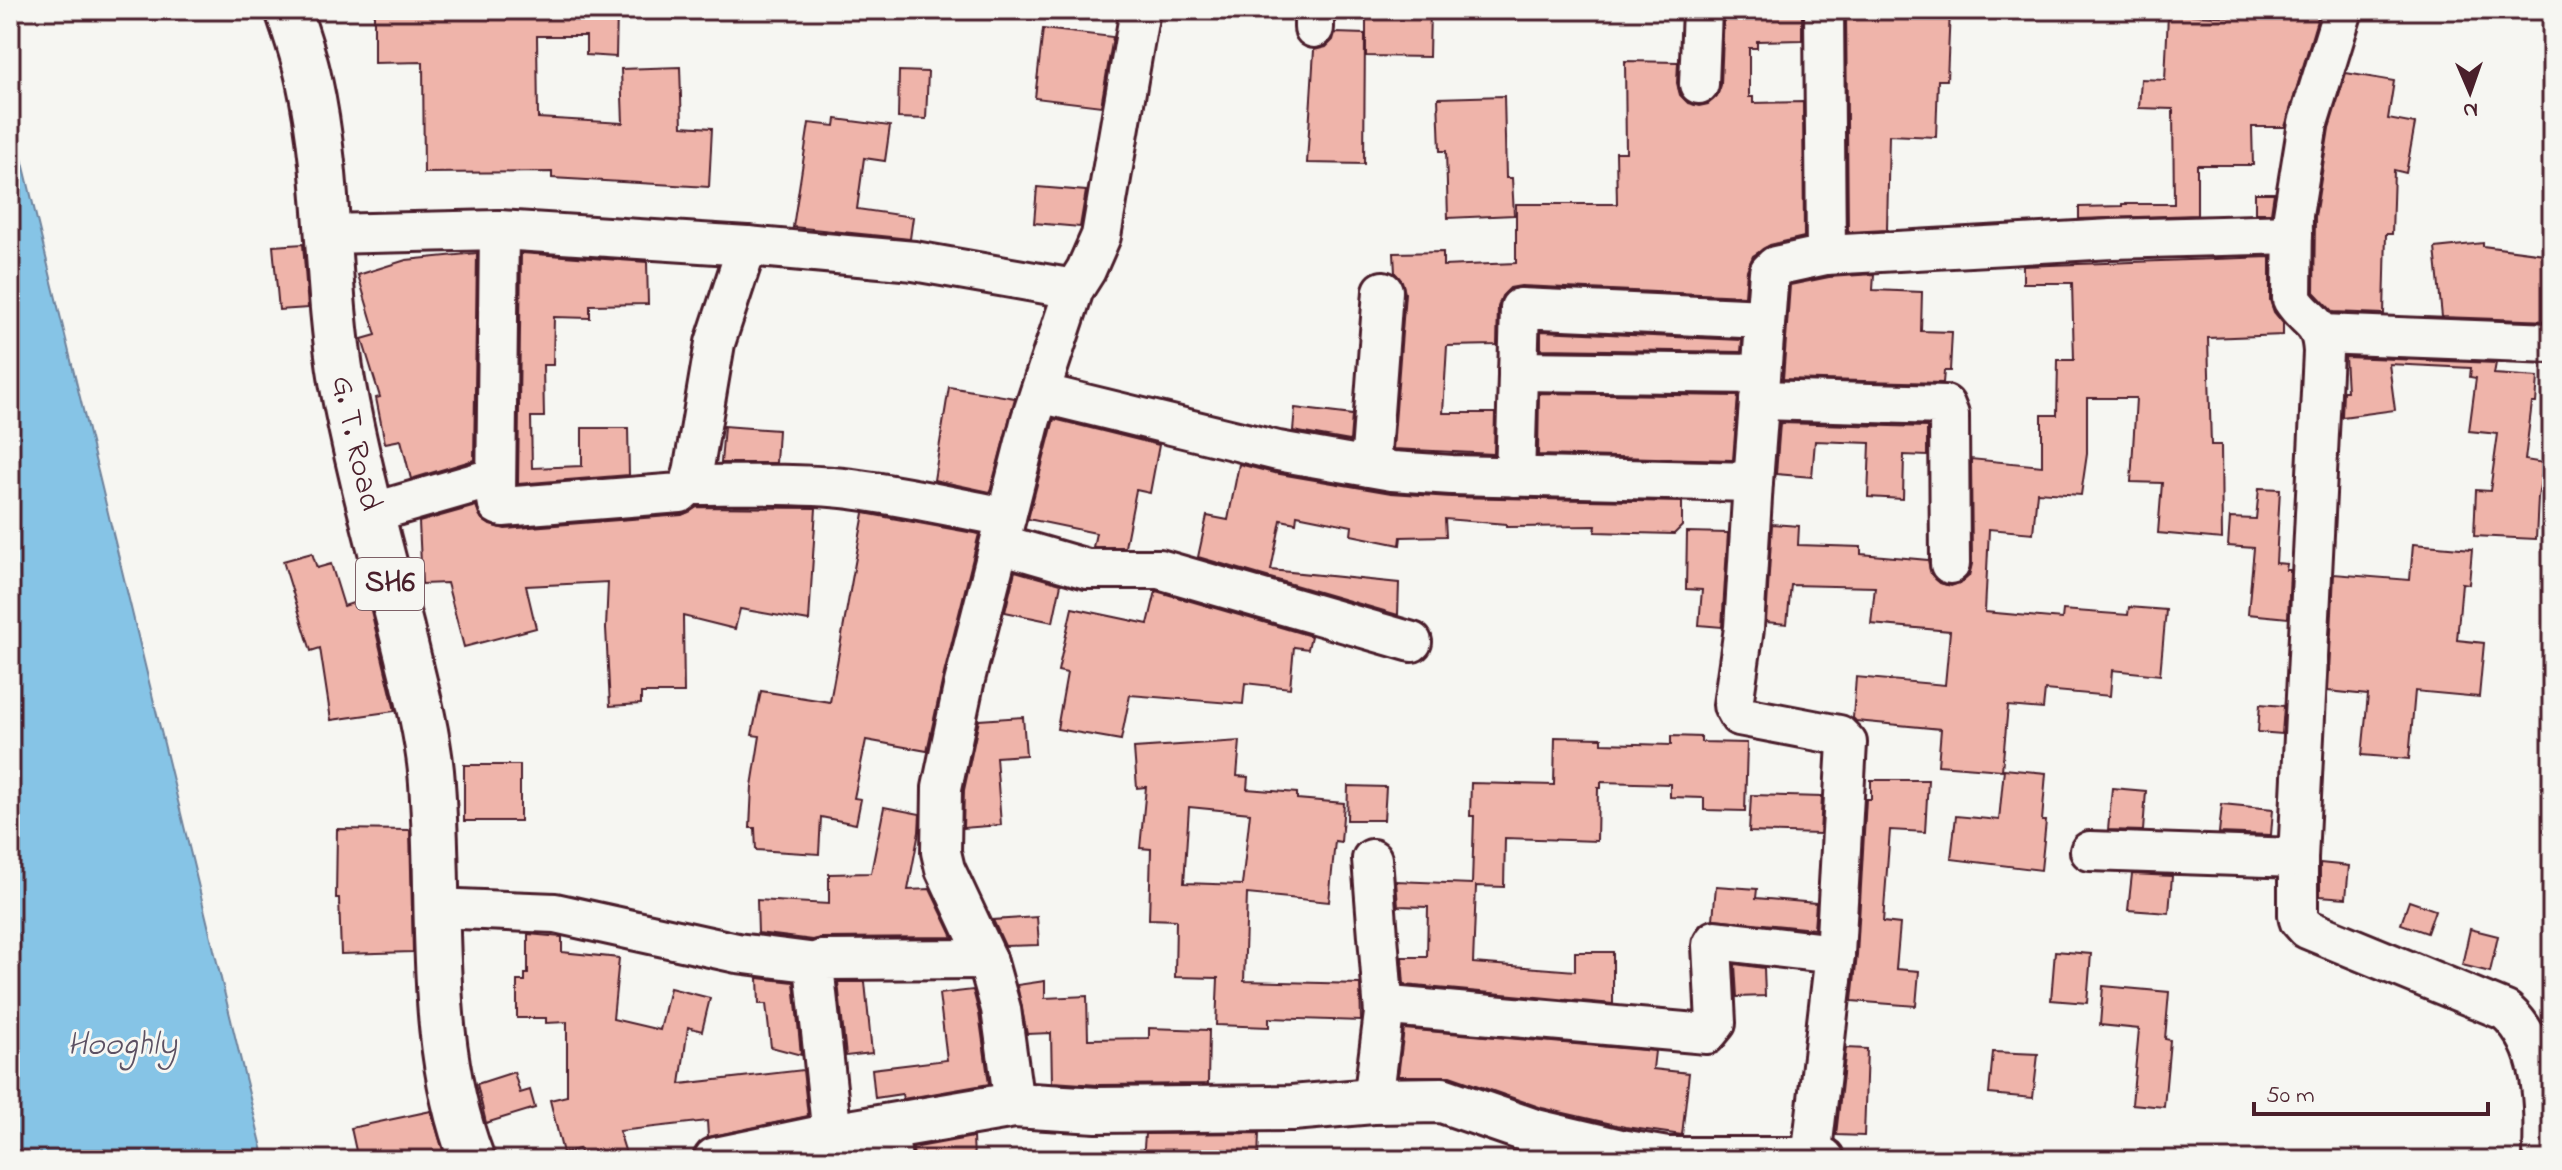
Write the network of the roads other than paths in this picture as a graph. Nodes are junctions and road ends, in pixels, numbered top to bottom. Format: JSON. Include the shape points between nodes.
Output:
{"nodes":[{"id":1,"x":288,"y":10,"type":"edge"},
{"id":2,"x":1140,"y":10,"type":"edge"},
{"id":3,"x":1702,"y":10,"type":"edge"},
{"id":4,"x":1824,"y":10,"type":"edge"},
{"id":5,"x":2343,"y":10,"type":"edge"},
{"id":6,"x":1699,"y":84,"type":"dead end"},
{"id":7,"x":499,"y":230,"type":"junction"},
{"id":8,"x":327,"y":234,"type":"junction"},
{"id":9,"x":2293,"y":234,"type":"junction"},
{"id":10,"x":747,"y":246,"type":"junction"},
{"id":11,"x":1826,"y":255,"type":"junction"},
{"id":12,"x":1074,"y":289,"type":"junction"},
{"id":13,"x":1383,"y":291,"type":"dead end"},
{"id":14,"x":1765,"y":319,"type":"junction"},
{"id":15,"x":2322,"y":334,"type":"junction"},
{"id":16,"x":2552,"y":343,"type":"edge"},
{"id":17,"x":1518,"y":371,"type":"junction"},
{"id":18,"x":1760,"y":387,"type":"junction"},
{"id":19,"x":1040,"y":393,"type":"junction"},
{"id":20,"x":1370,"y":467,"type":"junction"},
{"id":21,"x":496,"y":477,"type":"junction"},
{"id":22,"x":1515,"y":477,"type":"junction"},
{"id":23,"x":1753,"y":482,"type":"junction"},
{"id":24,"x":689,"y":485,"type":"junction"},
{"id":25,"x":371,"y":513,"type":"junction"},
{"id":26,"x":1003,"y":531,"type":"junction"},
{"id":27,"x":1950,"y":564,"type":"dead end"},
{"id":28,"x":1412,"y":642,"type":"dead end"},
{"id":29,"x":2090,"y":851,"type":"dead end"},
{"id":30,"x":2298,"y":858,"type":"junction"},
{"id":31,"x":1372,"y":859,"type":"dead end"},
{"id":32,"x":435,"y":908,"type":"junction"},
{"id":33,"x":1835,"y":954,"type":"junction"},
{"id":34,"x":987,"y":959,"type":"junction"},
{"id":35,"x":817,"y":963,"type":"junction"},
{"id":36,"x":1384,"y":1013,"type":"junction"},
{"id":37,"x":1373,"y":1101,"type":"junction"},
{"id":38,"x":1014,"y":1105,"type":"junction"},
{"id":39,"x":832,"y":1136,"type":"junction"},
{"id":40,"x":890,"y":1143,"type":"edge"},
{"id":41,"x":1811,"y":1159,"type":"edge"},
{"id":42,"x":472,"y":1160,"type":"edge"},
{"id":43,"x":716,"y":1160,"type":"edge"},
{"id":44,"x":1667,"y":1160,"type":"edge"},
{"id":45,"x":1822,"y":1160,"type":"edge"},
{"id":46,"x":2543,"y":1160,"type":"edge"}],
"edges":[{"from":1,"to":8,"type":"main road","name":"G. T. Road","number":"SH6","via":[[310,80]]},
{"from":2,"to":12,"type":"street","via":[[1101,236]]},
{"from":3,"to":6,"type":"street"},
{"from":4,"to":11,"type":"street"},
{"from":5,"to":9,"type":"street","via":[[2308,123]]},
{"from":7,"to":8,"type":"street"},
{"from":7,"to":10,"type":"street"},
{"from":7,"to":21,"type":"street"},
{"from":8,"to":25,"type":"main road","name":"G. T. Road","number":"SH6","via":[[342,377]]},
{"from":9,"to":11,"type":"street"},
{"from":9,"to":15,"type":"street","via":[[2292,299]]},
{"from":10,"to":12,"type":"street","via":[[914,261]]},
{"from":10,"to":24,"type":"street","via":[[715,343]]},
{"from":11,"to":14,"type":"street","via":[[1772,269]]},
{"from":12,"to":19,"type":"street"},
{"from":13,"to":20,"type":"street"},
{"from":14,"to":17,"type":"street","via":[[1521,308]]},
{"from":14,"to":18,"type":"street"},
{"from":15,"to":16,"type":"street"},
{"from":15,"to":30,"type":"street"},
{"from":17,"to":18,"type":"street"},
{"from":17,"to":22,"type":"street"},
{"from":18,"to":23,"type":"street"},
{"from":18,"to":27,"type":"street","via":[[1945,405]]},
{"from":19,"to":20,"type":"street","via":[[1278,451]]},
{"from":19,"to":26,"type":"street"},
{"from":20,"to":22,"type":"street"},
{"from":21,"to":24,"type":"street","via":[[496,500],[503,507],[680,493]]},
{"from":21,"to":25,"type":"street"},
{"from":22,"to":23,"type":"street"},
{"from":23,"to":33,"type":"street","via":[[1744,628],[1733,705],[1739,716],[1839,735],[1847,743]]},
{"from":24,"to":26,"type":"street","via":[[788,485],[887,494]]},
{"from":25,"to":32,"type":"main road","name":"G. T. Road","number":"SH6","via":[[415,685],[430,768]]},
{"from":26,"to":28,"type":"street","via":[[1087,569],[1159,569]]},
{"from":26,"to":34,"type":"street","via":[[964,683],[940,819],[945,869]]},
{"from":29,"to":30,"type":"street"},
{"from":30,"to":46,"type":"street","via":[[2298,915],[2307,929],[2515,1019],[2536,1057],[2544,1111]]},
{"from":31,"to":36,"type":"street"},
{"from":32,"to":35,"type":"street","via":[[555,913],[737,953]]},
{"from":32,"to":42,"type":"main road","name":"G. T. Road","number":"SH6","via":[[442,1038],[451,1093]]},
{"from":33,"to":36,"type":"street","via":[[1717,939],[1712,945],[1716,1023],[1707,1034],[1394,1005]]},
{"from":33,"to":41,"type":"street"},
{"from":34,"to":35,"type":"street"},
{"from":34,"to":38,"type":"street","via":[[1003,1019]]},
{"from":35,"to":39,"type":"street"},
{"from":36,"to":37,"type":"street"},
{"from":37,"to":38,"type":"main road","via":[[1292,1108],[1097,1110]]},
{"from":37,"to":44,"type":"main road","via":[[1442,1100],[1535,1132]]},
{"from":38,"to":40,"type":"main road"},
{"from":39,"to":40,"type":"main road"},
{"from":39,"to":43,"type":"main road"},
{"from":41,"to":44,"type":"main road"},
{"from":41,"to":45,"type":"main road"}]}
